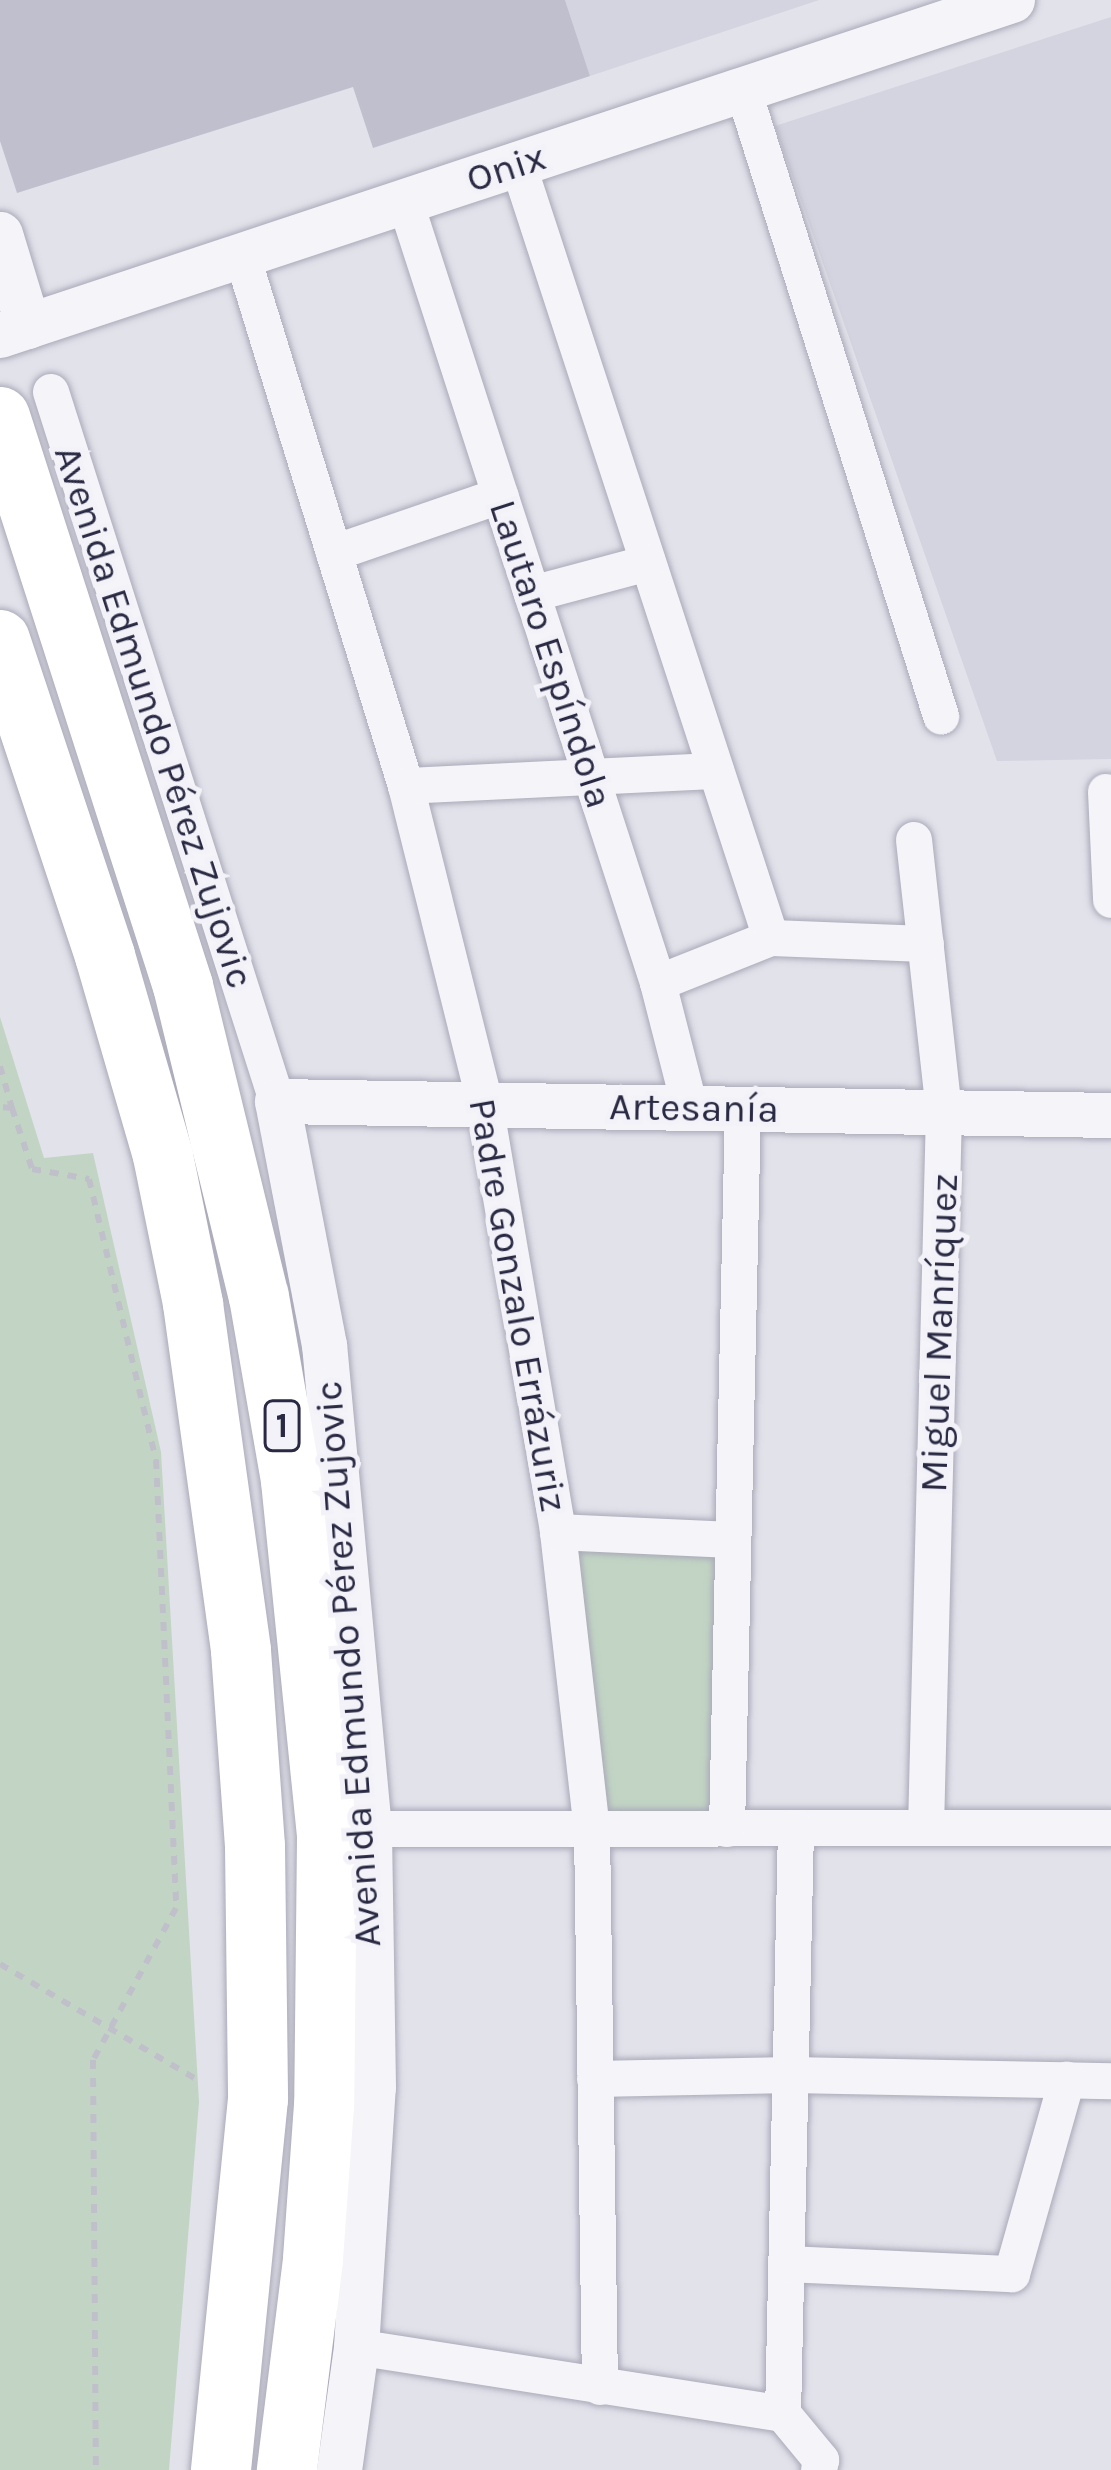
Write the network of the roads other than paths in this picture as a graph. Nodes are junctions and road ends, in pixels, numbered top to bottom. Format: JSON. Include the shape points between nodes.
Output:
{"nodes":[{"id":1,"x":1012,"y":0,"type":"edge"},
{"id":2,"x":743,"y":89,"type":"junction"},
{"id":3,"x":518,"y":164,"type":"junction"},
{"id":4,"x":405,"y":201,"type":"junction"},
{"id":5,"x":0,"y":234,"type":"edge"},
{"id":6,"x":242,"y":255,"type":"junction"},
{"id":7,"x":14,"y":331,"type":"edge"},
{"id":8,"x":26,"y":405,"type":"edge"},
{"id":9,"x":500,"y":496,"type":"junction"},
{"id":10,"x":334,"y":553,"type":"junction"},
{"id":11,"x":648,"y":562,"type":"junction"},
{"id":12,"x":532,"y":595,"type":"junction"},
{"id":13,"x":0,"y":640,"type":"edge"},
{"id":14,"x":940,"y":716,"type":"dead end"},
{"id":15,"x":716,"y":771,"type":"junction"},
{"id":16,"x":592,"y":778,"type":"junction"},
{"id":17,"x":406,"y":786,"type":"junction"},
{"id":18,"x":1106,"y":792,"type":"dead end"},
{"id":19,"x":914,"y":840,"type":"dead end"},
{"id":20,"x":1111,"y":900,"type":"edge"},
{"id":21,"x":771,"y":938,"type":"junction"},
{"id":22,"x":926,"y":944,"type":"junction"},
{"id":23,"x":658,"y":983,"type":"junction"},
{"id":24,"x":277,"y":1101,"type":"junction"},
{"id":25,"x":484,"y":1105,"type":"junction"},
{"id":26,"x":690,"y":1108,"type":"junction"},
{"id":27,"x":742,"y":1109,"type":"junction"},
{"id":28,"x":944,"y":1112,"type":"junction"},
{"id":29,"x":1111,"y":1115,"type":"edge"},
{"id":30,"x":558,"y":1532,"type":"junction"},
{"id":31,"x":731,"y":1540,"type":"junction"},
{"id":32,"x":796,"y":1828,"type":"junction"},
{"id":33,"x":926,"y":1828,"type":"junction"},
{"id":34,"x":1111,"y":1828,"type":"edge"},
{"id":35,"x":368,"y":1829,"type":"junction"},
{"id":36,"x":592,"y":1829,"type":"junction"},
{"id":37,"x":727,"y":1829,"type":"junction"},
{"id":38,"x":791,"y":2075,"type":"junction"},
{"id":39,"x":595,"y":2079,"type":"junction"},
{"id":40,"x":1067,"y":2080,"type":"junction"},
{"id":41,"x":1111,"y":2081,"type":"edge"},
{"id":42,"x":788,"y":2264,"type":"junction"},
{"id":43,"x":356,"y":2348,"type":"junction"},
{"id":44,"x":600,"y":2386,"type":"junction"},
{"id":45,"x":783,"y":2414,"type":"junction"},
{"id":46,"x":221,"y":2470,"type":"edge"},
{"id":47,"x":287,"y":2470,"type":"edge"},
{"id":48,"x":339,"y":2470,"type":"edge"},
{"id":49,"x":819,"y":2470,"type":"edge"}],
"edges":[{"from":1,"to":2,"type":"street","name":"Onix"},
{"from":2,"to":3,"type":"street","name":"Onix"},
{"from":2,"to":14,"type":"street"},
{"from":3,"to":4,"type":"street","name":"Onix"},
{"from":3,"to":11,"type":"street"},
{"from":4,"to":6,"type":"street","name":"Onix"},
{"from":4,"to":9,"type":"street","name":"Lautaro Espíndola"},
{"from":5,"to":7,"type":"street"},
{"from":6,"to":7,"type":"street","name":"Onix"},
{"from":6,"to":10,"type":"street","name":"Padre Gonzalo Errázuriz"},
{"from":8,"to":24,"type":"street","name":"Avenida Edmundo Pérez Zujovic"},
{"from":8,"to":47,"type":"highway","name":"Avenida Edmundo Pérez Zujovic","number":"1","via":[[183,986],[259,1297],[291,1481],[327,1837],[323,2105]]},
{"from":9,"to":10,"type":"street"},
{"from":9,"to":12,"type":"street","name":"Lautaro Espíndola"},
{"from":10,"to":17,"type":"street","name":"Padre Gonzalo Errázuriz"},
{"from":11,"to":12,"type":"street"},
{"from":11,"to":15,"type":"street"},
{"from":12,"to":16,"type":"street","name":"Lautaro Espíndola"},
{"from":13,"to":46,"type":"highway","number":"1","via":[[163,1156],[193,1304],[236,1609],[255,1846],[258,2099]]},
{"from":15,"to":16,"type":"street"},
{"from":15,"to":21,"type":"street"},
{"from":16,"to":17,"type":"street"},
{"from":16,"to":23,"type":"street","name":"Lautaro Espíndola"},
{"from":17,"to":25,"type":"street","name":"Padre Gonzalo Errázuriz"},
{"from":18,"to":20,"type":"street"},
{"from":19,"to":22,"type":"street","name":"Miguel Manríquez"},
{"from":21,"to":22,"type":"street"},
{"from":21,"to":23,"type":"street"},
{"from":22,"to":28,"type":"street","name":"Miguel Manríquez"},
{"from":23,"to":26,"type":"street","name":"Lautaro Espíndola"},
{"from":24,"to":25,"type":"street","name":"Artesanía"},
{"from":24,"to":35,"type":"street","name":"Avenida Edmundo Pérez Zujovic","via":[[324,1346]]},
{"from":25,"to":26,"type":"street","name":"Artesanía"},
{"from":25,"to":30,"type":"street","name":"Padre Gonzalo Errázuriz"},
{"from":26,"to":27,"type":"street","name":"Artesanía"},
{"from":27,"to":28,"type":"street","name":"Artesanía"},
{"from":27,"to":31,"type":"street"},
{"from":28,"to":29,"type":"street","name":"Artesanía"},
{"from":28,"to":33,"type":"street","name":"Miguel Manríquez"},
{"from":30,"to":31,"type":"street"},
{"from":30,"to":36,"type":"street","name":"Padre Gonzalo Errázuriz"},
{"from":31,"to":37,"type":"street"},
{"from":32,"to":33,"type":"street"},
{"from":32,"to":37,"type":"street"},
{"from":32,"to":38,"type":"street"},
{"from":33,"to":34,"type":"street"},
{"from":35,"to":36,"type":"street"},
{"from":35,"to":43,"type":"street","name":"Avenida Edmundo Pérez Zujovic","via":[[373,2087]]},
{"from":36,"to":37,"type":"street"},
{"from":36,"to":39,"type":"street","name":"Padre Gonzalo Errázuriz"},
{"from":38,"to":39,"type":"street"},
{"from":38,"to":40,"type":"street"},
{"from":38,"to":42,"type":"street"},
{"from":39,"to":44,"type":"street","name":"Padre Gonzalo Errázuriz"},
{"from":40,"to":41,"type":"street"},
{"from":40,"to":42,"type":"street","via":[[1012,2274]]},
{"from":42,"to":45,"type":"street"},
{"from":43,"to":44,"type":"street"},
{"from":43,"to":48,"type":"street","name":"Avenida Edmundo Pérez Zujovic"},
{"from":44,"to":45,"type":"street"},
{"from":45,"to":49,"type":"street","via":[[821,2460]]}]}
